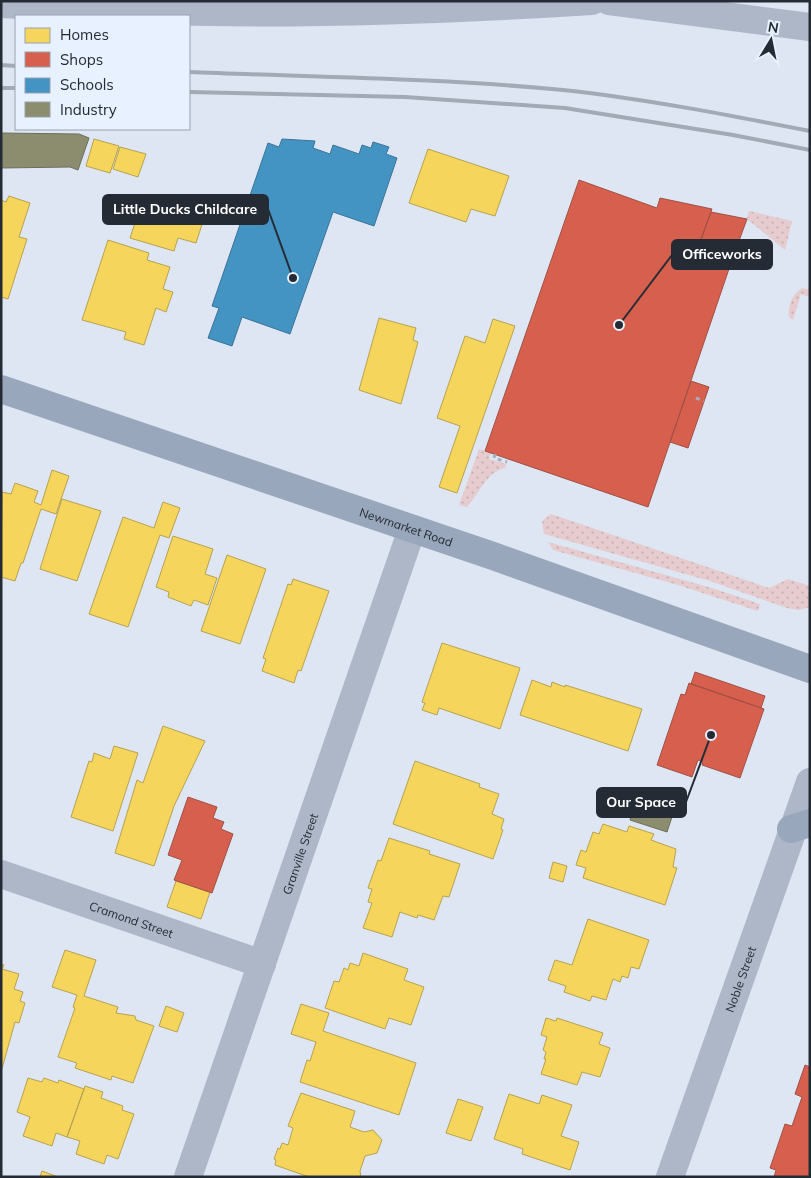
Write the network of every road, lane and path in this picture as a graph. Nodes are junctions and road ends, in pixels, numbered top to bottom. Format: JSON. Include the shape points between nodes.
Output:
{"nodes":[{"id":1,"x":592,"y":1,"type":"edge"},
{"id":2,"x":609,"y":1,"type":"edge"},
{"id":3,"x":1,"y":4,"type":"edge"},
{"id":4,"x":61,"y":4,"type":"edge"},
{"id":5,"x":810,"y":27,"type":"edge"},
{"id":6,"x":1,"y":389,"type":"edge"},
{"id":7,"x":696,"y":398,"type":"dead end"},
{"id":8,"x":704,"y":401,"type":"dead end"},
{"id":9,"x":495,"y":454,"type":"dead end"},
{"id":10,"x":507,"y":462,"type":"dead end"},
{"id":11,"x":412,"y":529,"type":"junction"},
{"id":12,"x":810,"y":669,"type":"edge"},
{"id":13,"x":810,"y":782,"type":"edge"},
{"id":14,"x":801,"y":826,"type":"edge"},
{"id":15,"x":1,"y":874,"type":"edge"},
{"id":16,"x":262,"y":964,"type":"junction"},
{"id":17,"x":188,"y":1177,"type":"edge"},
{"id":18,"x":670,"y":1177,"type":"edge"}],
"edges":[{"from":1,"to":4,"type":"street","via":[[490,8],[326,12],[208,12]]},
{"from":2,"to":5,"type":"street"},
{"from":3,"to":4,"type":"street"},
{"from":6,"to":11,"type":"main road","name":"Newmarket Road"},
{"from":7,"to":8,"type":"path"},
{"from":9,"to":10,"type":"path","via":[[494,458]]},
{"from":11,"to":12,"type":"main road","name":"Newmarket Road"},
{"from":11,"to":16,"type":"street","name":"Granville Street"},
{"from":13,"to":14,"type":"street","name":"Noble Street"},
{"from":14,"to":18,"type":"street","name":"Noble Street"},
{"from":15,"to":16,"type":"street","name":"Cramond Street"},
{"from":16,"to":17,"type":"street","name":"Granville Street"}]}
